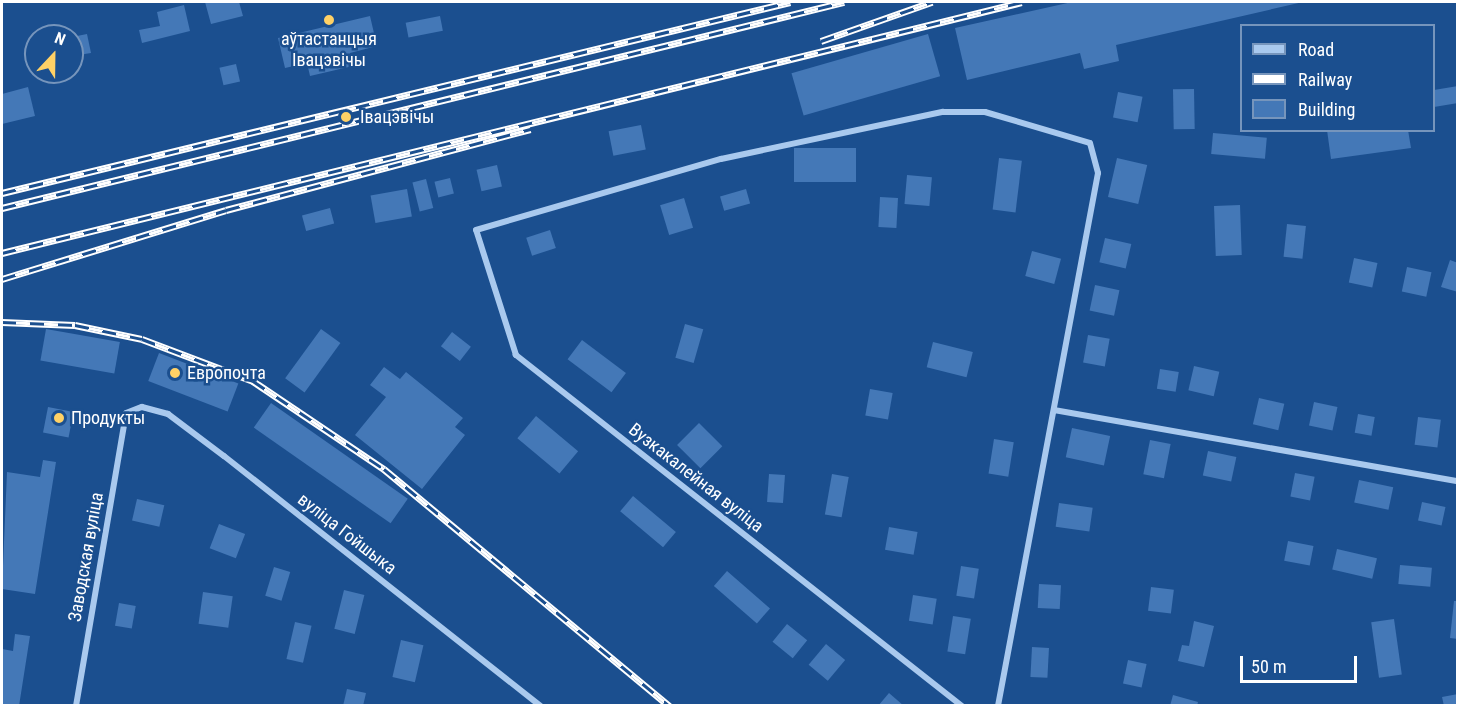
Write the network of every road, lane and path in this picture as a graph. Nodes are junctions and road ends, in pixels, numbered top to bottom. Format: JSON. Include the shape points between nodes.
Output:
{"nodes":[{"id":1,"x":1054,"y":410,"type":"junction"},
{"id":2,"x":126,"y":413,"type":"joint"},
{"id":3,"x":1458,"y":481,"type":"edge"},
{"id":4,"x":76,"y":705,"type":"edge"},
{"id":5,"x":541,"y":705,"type":"edge"},
{"id":6,"x":962,"y":705,"type":"edge"},
{"id":7,"x":998,"y":705,"type":"edge"}],
"edges":[{"from":1,"to":3,"type":"street"},
{"from":1,"to":6,"type":"street","name":"Вузкакалейная вуліца","via":[[1098,173],[1096,150],[1081,138],[985,112],[943,112],[721,159],[476,230],[516,355]]},
{"from":1,"to":7,"type":"street"},
{"from":2,"to":4,"type":"street","name":"Заводская вуліца"},
{"from":2,"to":5,"type":"street","name":"вуліца Гойшыка","via":[[142,407],[168,414]]}]}
